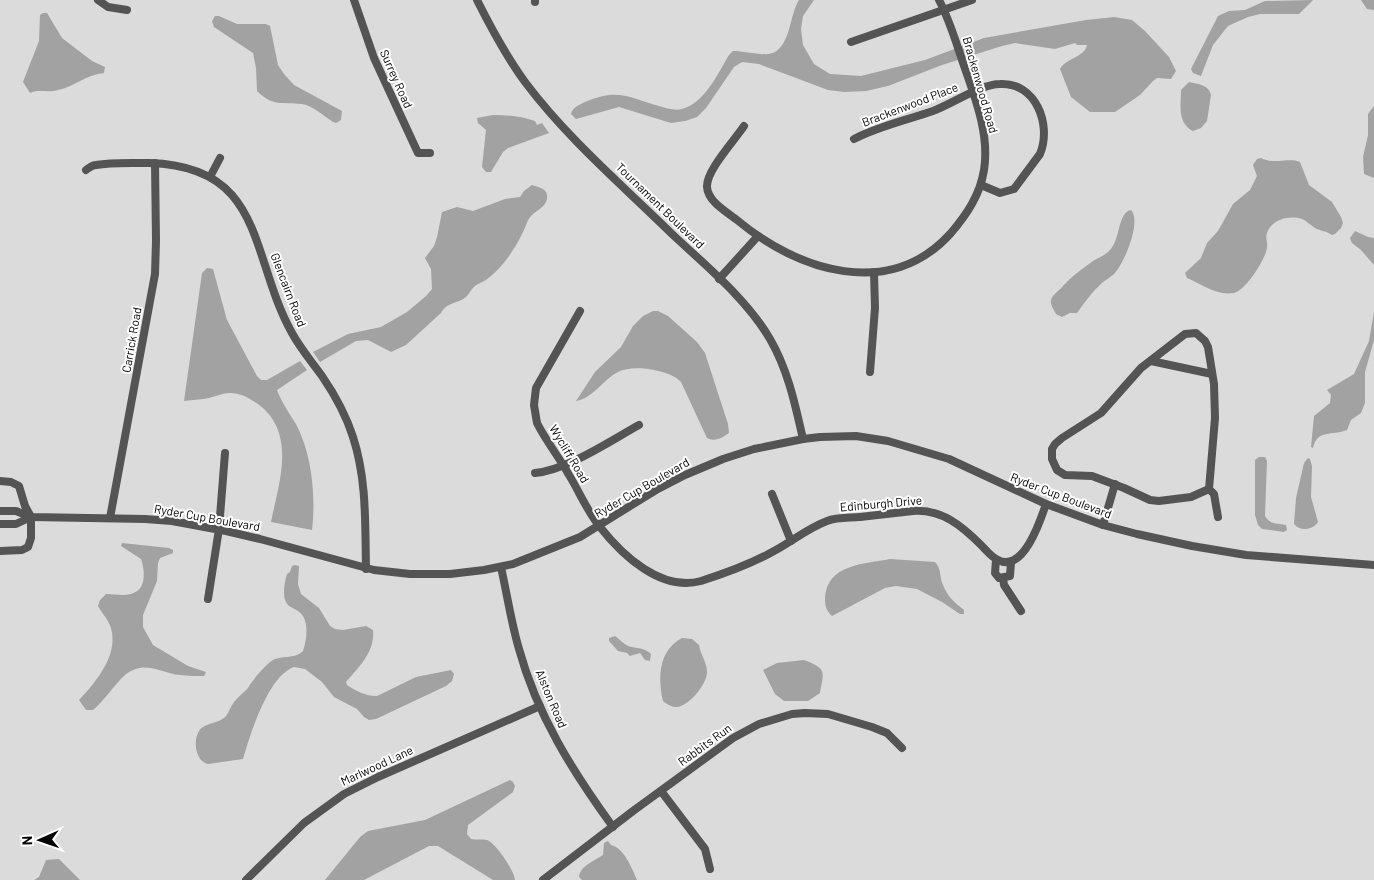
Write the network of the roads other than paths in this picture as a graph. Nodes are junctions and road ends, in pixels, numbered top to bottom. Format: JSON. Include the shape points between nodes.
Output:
{"nodes":[{"id":1,"x":98,"y":0,"type":"edge"},
{"id":2,"x":354,"y":0,"type":"edge"},
{"id":3,"x":477,"y":0,"type":"edge"},
{"id":4,"x":939,"y":0,"type":"edge"},
{"id":5,"x":972,"y":0,"type":"edge"},
{"id":6,"x":127,"y":10,"type":"dead end"},
{"id":7,"x":945,"y":10,"type":"junction"},
{"id":8,"x":851,"y":42,"type":"dead end"},
{"id":9,"x":973,"y":93,"type":"junction"},
{"id":10,"x":744,"y":126,"type":"dead end"},
{"id":11,"x":854,"y":139,"type":"dead end"},
{"id":12,"x":430,"y":153,"type":"dead end"},
{"id":13,"x":220,"y":158,"type":"dead end"},
{"id":14,"x":155,"y":163,"type":"junction"},
{"id":15,"x":86,"y":170,"type":"dead end"},
{"id":16,"x":210,"y":177,"type":"junction"},
{"id":17,"x":981,"y":185,"type":"junction"},
{"id":18,"x":758,"y":236,"type":"junction"},
{"id":19,"x":874,"y":272,"type":"junction"},
{"id":20,"x":719,"y":278,"type":"junction"},
{"id":21,"x":580,"y":311,"type":"dead end"},
{"id":22,"x":1151,"y":361,"type":"junction"},
{"id":23,"x":870,"y":372,"type":"dead end"},
{"id":24,"x":1212,"y":374,"type":"junction"},
{"id":25,"x":639,"y":425,"type":"dead end"},
{"id":26,"x":803,"y":439,"type":"junction"},
{"id":27,"x":225,"y":453,"type":"dead end"},
{"id":28,"x":564,"y":466,"type":"junction"},
{"id":29,"x":535,"y":473,"type":"dead end"},
{"id":30,"x":0,"y":481,"type":"edge"},
{"id":31,"x":1115,"y":484,"type":"junction"},
{"id":32,"x":1209,"y":489,"type":"junction"},
{"id":33,"x":772,"y":494,"type":"dead end"},
{"id":34,"x":1046,"y":504,"type":"junction"},
{"id":35,"x":3,"y":511,"type":"edge"},
{"id":36,"x":1218,"y":517,"type":"dead end"},
{"id":37,"x":110,"y":518,"type":"junction"},
{"id":38,"x":28,"y":519,"type":"junction"},
{"id":39,"x":2,"y":525,"type":"edge"},
{"id":40,"x":1103,"y":525,"type":"junction"},
{"id":41,"x":599,"y":526,"type":"junction"},
{"id":42,"x":219,"y":530,"type":"junction"},
{"id":43,"x":791,"y":541,"type":"junction"},
{"id":44,"x":0,"y":551,"type":"edge"},
{"id":45,"x":996,"y":560,"type":"junction"},
{"id":46,"x":1011,"y":562,"type":"junction"},
{"id":47,"x":1374,"y":564,"type":"edge"},
{"id":48,"x":501,"y":567,"type":"junction"},
{"id":49,"x":366,"y":568,"type":"junction"},
{"id":50,"x":1003,"y":578,"type":"junction"},
{"id":51,"x":208,"y":600,"type":"dead end"},
{"id":52,"x":1021,"y":611,"type":"dead end"},
{"id":53,"x":540,"y":706,"type":"junction"},
{"id":54,"x":902,"y":748,"type":"dead end"},
{"id":55,"x":661,"y":791,"type":"junction"},
{"id":56,"x":613,"y":827,"type":"junction"},
{"id":57,"x":710,"y":869,"type":"dead end"},
{"id":58,"x":246,"y":880,"type":"edge"},
{"id":59,"x":543,"y":880,"type":"edge"}],
"edges":[{"from":1,"to":6,"type":"street","via":[[108,7]]},
{"from":2,"to":12,"type":"street","name":"Surrey Road","via":[[374,58],[414,145],[418,153]]},
{"from":3,"to":20,"type":"street","name":"Tournament Boulevard","via":[[502,47],[548,111]]},
{"from":4,"to":7,"type":"street","name":"Brackenwood Road"},
{"from":5,"to":7,"type":"street"},
{"from":7,"to":8,"type":"street"},
{"from":7,"to":9,"type":"street","name":"Brackenwood Road"},
{"from":9,"to":11,"type":"street","name":"Brackenwood Place"},
{"from":9,"to":17,"type":"street","name":"Brackenwood Road","via":[[985,144]]},
{"from":9,"to":17,"type":"street","name":"Brackenwood Place","via":[[998,84],[1016,86],[1035,103],[1045,127],[1040,154],[1018,186],[1010,192],[1000,193]]},
{"from":10,"to":18,"type":"street","name":"Brackenwood Road","via":[[711,173],[707,187],[713,200]]},
{"from":13,"to":16,"type":"street"},
{"from":14,"to":15,"type":"street","name":"Glencairn Road","via":[[94,165]]},
{"from":14,"to":16,"type":"street","name":"Glencairn Road","via":[[177,165]]},
{"from":14,"to":37,"type":"street","name":"Carrick Road","via":[[154,274]]},
{"from":16,"to":49,"type":"street","name":"Glencairn Road","via":[[242,207],[283,316],[347,419],[364,487]]},
{"from":17,"to":19,"type":"street","name":"Brackenwood Road","via":[[964,217],[924,257]]},
{"from":18,"to":19,"type":"street","name":"Brackenwood Road","via":[[786,252],[827,268]]},
{"from":18,"to":20,"type":"street"},
{"from":19,"to":23,"type":"street"},
{"from":20,"to":26,"type":"street","name":"Tournament Boulevard","via":[[758,322],[778,355],[792,392]]},
{"from":21,"to":28,"type":"street","name":"Wycliff Road","via":[[552,358],[534,397],[538,423]]},
{"from":22,"to":24,"type":"street"},
{"from":22,"to":24,"type":"street","via":[[1185,334],[1196,333],[1206,341]]},
{"from":22,"to":31,"type":"street","via":[[1132,377],[1101,413],[1062,438],[1052,449],[1053,464],[1064,475],[1092,476]]},
{"from":24,"to":32,"type":"street","via":[[1215,418]]},
{"from":25,"to":28,"type":"street"},
{"from":26,"to":34,"type":"street","name":"Ryder Cup Boulevard","via":[[856,436],[915,448],[949,459]]},
{"from":26,"to":41,"type":"street","name":"Ryder Cup Boulevard","via":[[706,465],[656,490]]},
{"from":27,"to":42,"type":"street"},
{"from":28,"to":29,"type":"street"},
{"from":28,"to":41,"type":"street","name":"Wycliff Road"},
{"from":30,"to":38,"type":"street","via":[[19,486]]},
{"from":31,"to":32,"type":"street","via":[[1143,498],[1159,501],[1191,497]]},
{"from":31,"to":40,"type":"street"},
{"from":32,"to":36,"type":"street","via":[[1214,494]]},
{"from":33,"to":43,"type":"street"},
{"from":34,"to":40,"type":"street","name":"Ryder Cup Boulevard"},
{"from":34,"to":46,"type":"street","via":[[1028,544],[1020,557]]},
{"from":35,"to":38,"type":"street","name":"Ryder Cup Boulevard","via":[[16,511]]},
{"from":35,"to":39,"type":"street"},
{"from":37,"to":38,"type":"street","name":"Ryder Cup Boulevard"},
{"from":37,"to":42,"type":"street","name":"Ryder Cup Boulevard","via":[[145,518]]},
{"from":38,"to":39,"type":"street","name":"Ryder Cup Boulevard"},
{"from":38,"to":44,"type":"street","via":[[31,538],[28,547]]},
{"from":40,"to":47,"type":"street","name":"Ryder Cup Boulevard","via":[[1246,556]]},
{"from":41,"to":43,"type":"street","name":"Edinburgh Drive","via":[[636,564],[662,578],[683,583],[701,581],[758,559]]},
{"from":41,"to":48,"type":"street","name":"Ryder Cup Boulevard","via":[[580,537]]},
{"from":42,"to":49,"type":"street","name":"Ryder Cup Boulevard"},
{"from":42,"to":51,"type":"street"},
{"from":43,"to":45,"type":"street","name":"Edinburgh Drive","via":[[834,519],[927,511],[959,525]]},
{"from":45,"to":46,"type":"street"},
{"from":45,"to":50,"type":"street","via":[[994,573]]},
{"from":46,"to":50,"type":"street","via":[[1010,576]]},
{"from":48,"to":49,"type":"street","name":"Ryder Cup Boulevard","via":[[430,575]]},
{"from":48,"to":53,"type":"street","name":"Alston Road","via":[[519,650]]},
{"from":50,"to":52,"type":"street"},
{"from":53,"to":56,"type":"street","name":"Alston Road","via":[[566,757]]},
{"from":53,"to":58,"type":"street","name":"Marlwood Lane","via":[[344,794],[308,820]]},
{"from":54,"to":55,"type":"street","name":"Rabbits Run","via":[[887,733],[872,727],[828,714],[792,714],[748,729]]},
{"from":55,"to":56,"type":"street","name":"Rabbits Run"},
{"from":55,"to":57,"type":"street","via":[[705,849]]},
{"from":56,"to":59,"type":"street","name":"Rabbits Run"}]}
